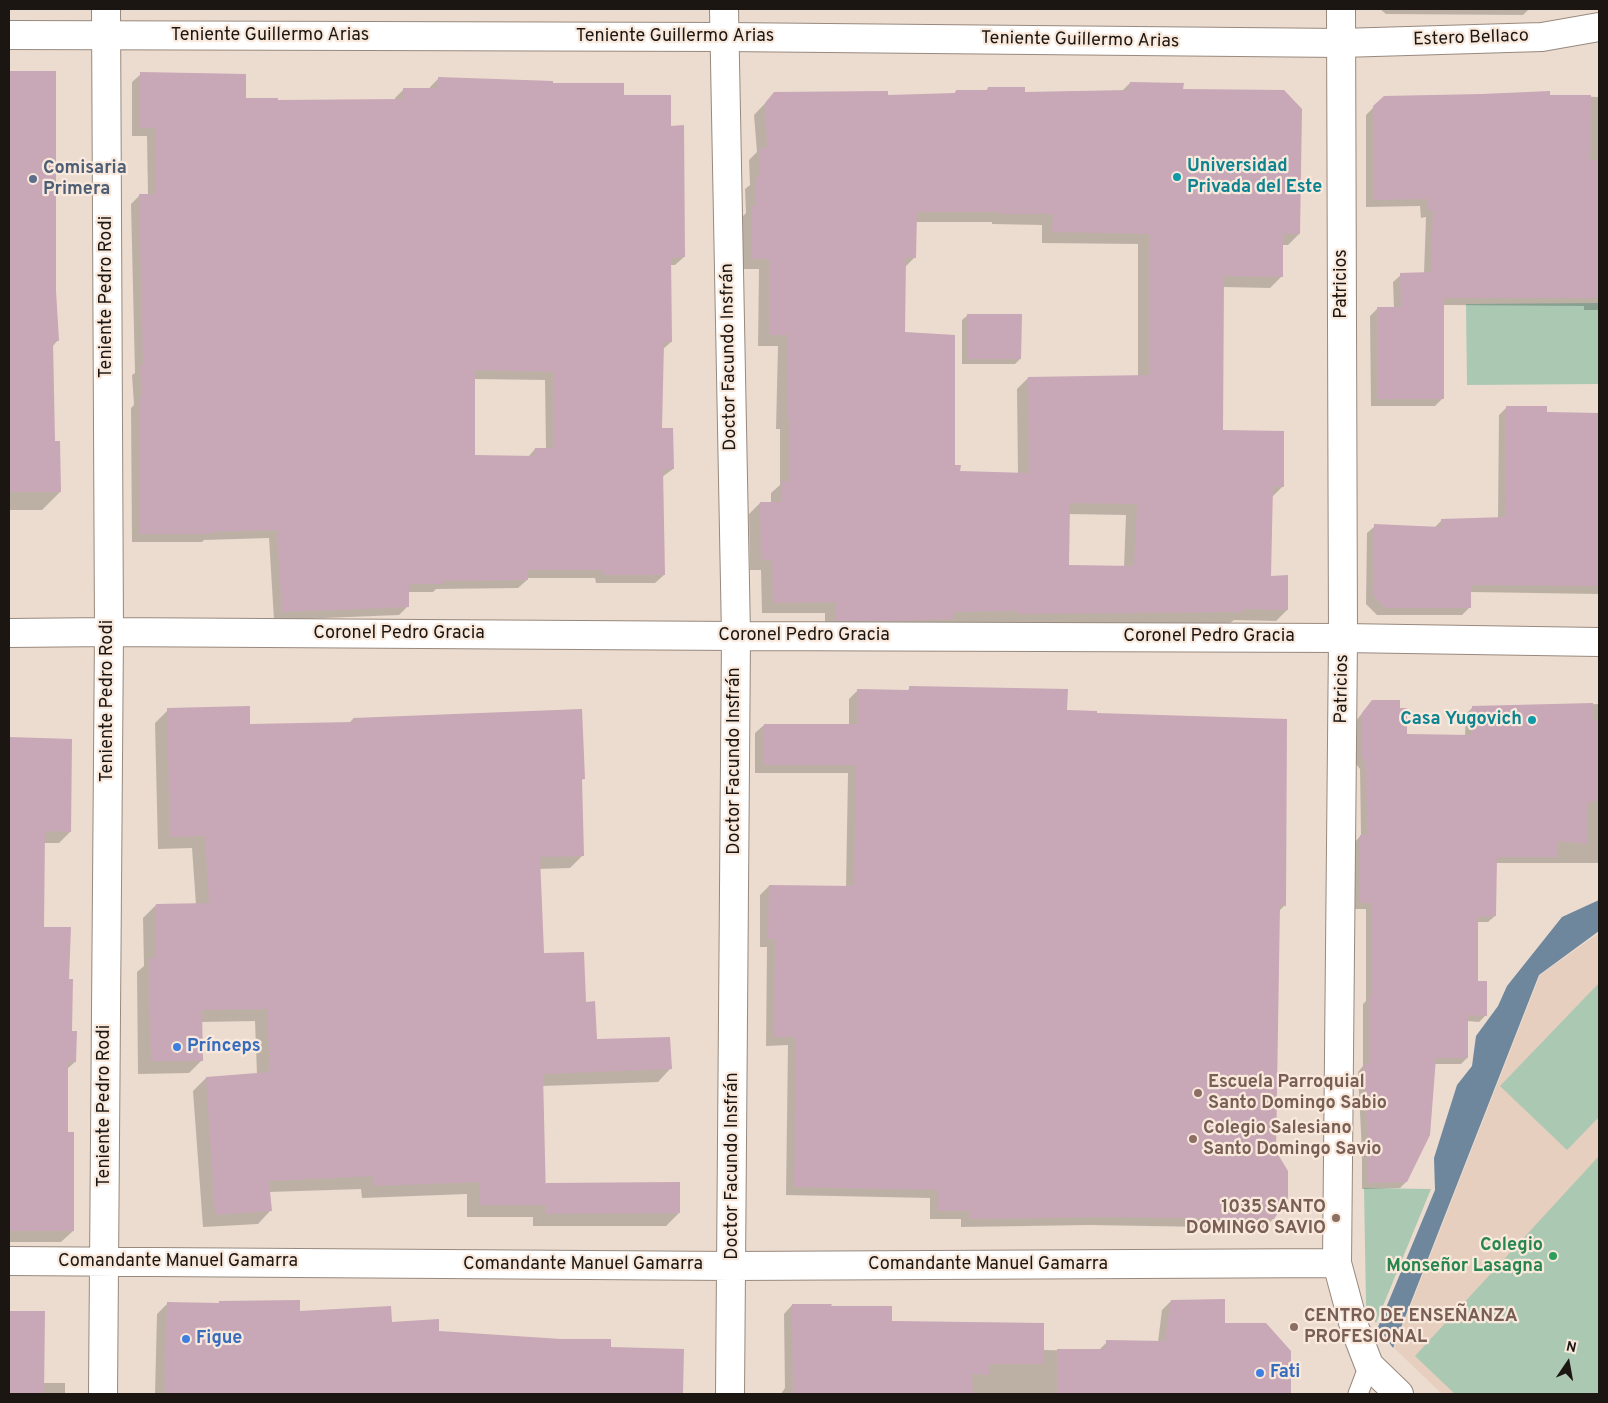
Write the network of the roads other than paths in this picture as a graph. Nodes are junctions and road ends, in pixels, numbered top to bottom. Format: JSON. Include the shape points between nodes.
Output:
{"nodes":[{"id":1,"x":106,"y":9,"type":"edge"},
{"id":2,"x":724,"y":9,"type":"edge"},
{"id":3,"x":1341,"y":9,"type":"edge"},
{"id":4,"x":1599,"y":27,"type":"edge"},
{"id":5,"x":9,"y":35,"type":"edge"},
{"id":6,"x":105,"y":36,"type":"junction"},
{"id":7,"x":724,"y":37,"type":"junction"},
{"id":8,"x":1341,"y":43,"type":"junction"},
{"id":9,"x":109,"y":632,"type":"junction"},
{"id":10,"x":9,"y":633,"type":"edge"},
{"id":11,"x":736,"y":636,"type":"junction"},
{"id":12,"x":1343,"y":638,"type":"junction"},
{"id":13,"x":1599,"y":642,"type":"edge"},
{"id":14,"x":9,"y":1261,"type":"edge"},
{"id":15,"x":104,"y":1262,"type":"junction"},
{"id":16,"x":1337,"y":1263,"type":"junction"},
{"id":17,"x":732,"y":1266,"type":"junction"},
{"id":18,"x":1369,"y":1365,"type":"junction"},
{"id":19,"x":103,"y":1394,"type":"edge"},
{"id":20,"x":730,"y":1394,"type":"edge"},
{"id":21,"x":1358,"y":1394,"type":"edge"},
{"id":22,"x":1399,"y":1394,"type":"edge"}],
"edges":[{"from":1,"to":6,"type":"street","name":"Teniente Pedro Rodi"},
{"from":2,"to":7,"type":"street","name":"Doctor Facundo Insfrán"},
{"from":3,"to":8,"type":"street","name":"Patricios"},
{"from":4,"to":8,"type":"street","name":"Estero Bellaco","via":[[1542,37]]},
{"from":5,"to":6,"type":"street","name":"Teniente Guillermo Arias"},
{"from":6,"to":7,"type":"street","name":"Teniente Guillermo Arias"},
{"from":6,"to":9,"type":"street","name":"Teniente Pedro Rodi"},
{"from":7,"to":8,"type":"street","name":"Teniente Guillermo Arias"},
{"from":7,"to":11,"type":"street","name":"Doctor Facundo Insfrán"},
{"from":8,"to":12,"type":"street","name":"Patricios"},
{"from":9,"to":10,"type":"street","name":"Coronel Pedro Gracia"},
{"from":9,"to":11,"type":"street","name":"Coronel Pedro Gracia"},
{"from":9,"to":15,"type":"street","name":"Teniente Pedro Rodi"},
{"from":11,"to":12,"type":"street","name":"Coronel Pedro Gracia"},
{"from":11,"to":17,"type":"street","name":"Doctor Facundo Insfrán"},
{"from":12,"to":13,"type":"street","name":"Coronel Pedro Gracia"},
{"from":12,"to":16,"type":"street","name":"Patricios"},
{"from":14,"to":15,"type":"street","name":"Comandante Manuel Gamarra"},
{"from":15,"to":17,"type":"street","name":"Comandante Manuel Gamarra"},
{"from":15,"to":19,"type":"street","name":"Teniente Pedro Rodi"},
{"from":16,"to":17,"type":"street","name":"Comandante Manuel Gamarra"},
{"from":16,"to":18,"type":"street","name":"Patricios","via":[[1354,1326]]},
{"from":17,"to":20,"type":"street","name":"Doctor Facundo Insfrán"},
{"from":18,"to":21,"type":"lane"},
{"from":18,"to":22,"type":"street"}]}
